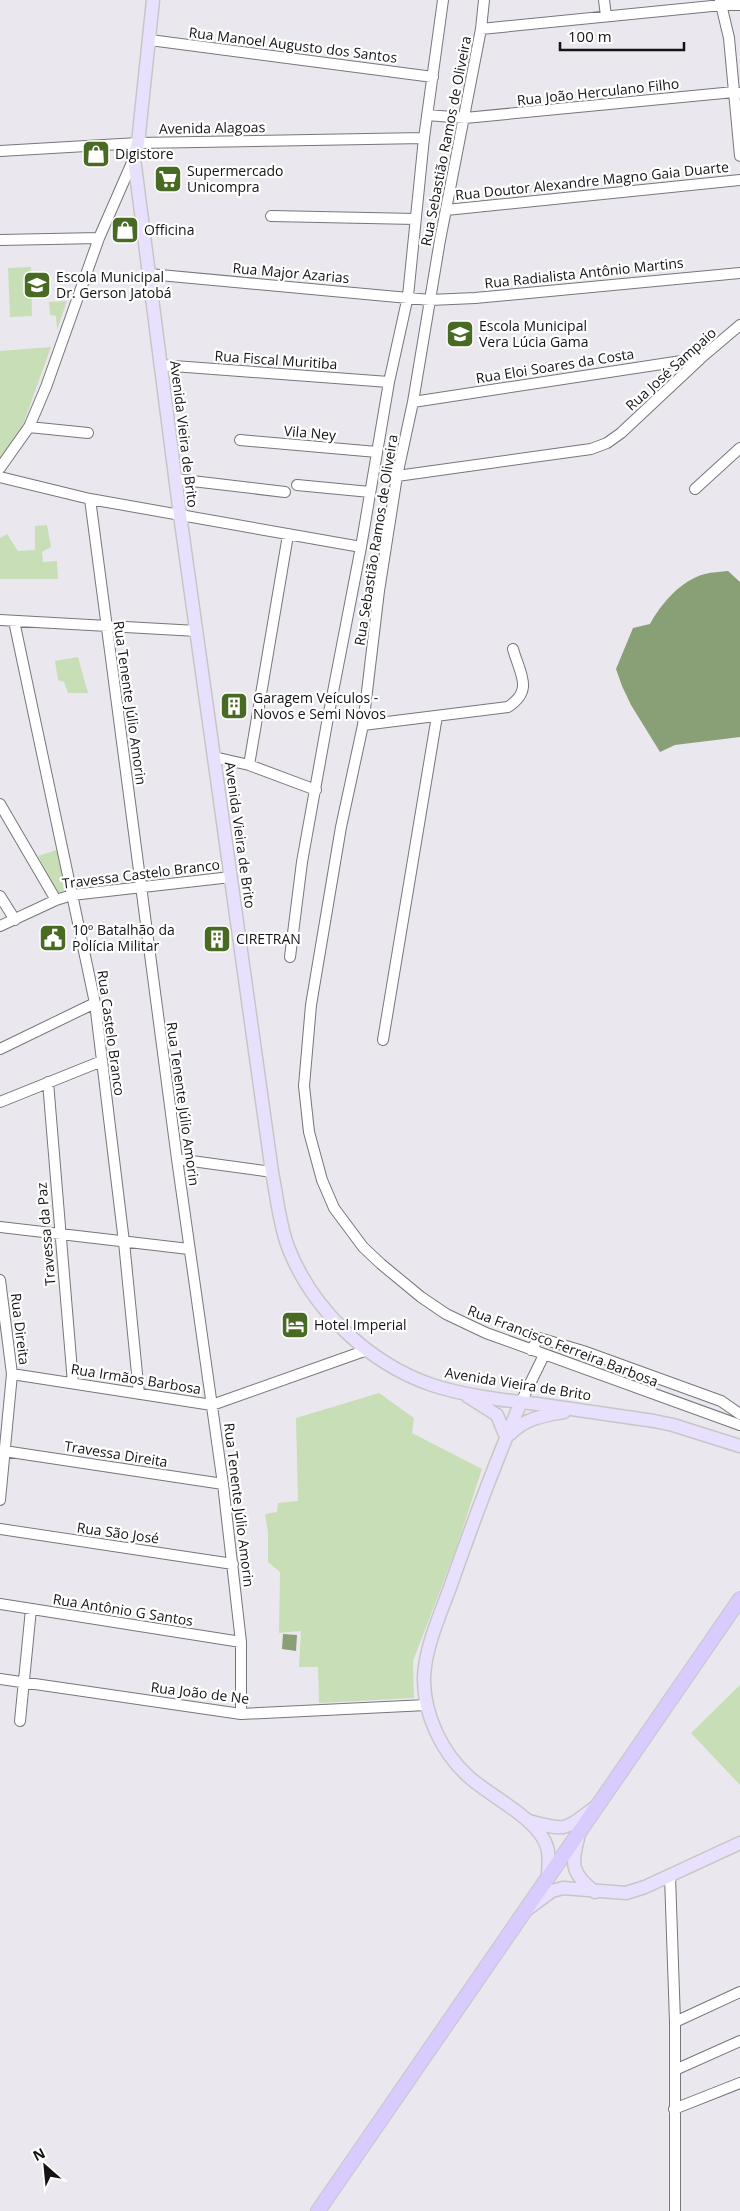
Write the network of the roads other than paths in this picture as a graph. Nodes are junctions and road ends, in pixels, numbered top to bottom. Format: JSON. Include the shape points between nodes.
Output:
{"nodes":[{"id":1,"x":153,"y":0,"type":"edge"},
{"id":2,"x":443,"y":0,"type":"edge"},
{"id":3,"x":484,"y":0,"type":"edge"},
{"id":4,"x":604,"y":0,"type":"edge"},
{"id":5,"x":721,"y":2,"type":"edge"},
{"id":6,"x":740,"y":5,"type":"edge"},
{"id":7,"x":606,"y":16,"type":"junction"},
{"id":8,"x":481,"y":29,"type":"junction"},
{"id":9,"x":150,"y":40,"type":"junction"},
{"id":10,"x":433,"y":77,"type":"junction"},
{"id":11,"x":737,"y":93,"type":"edge"},
{"id":12,"x":427,"y":115,"type":"junction"},
{"id":13,"x":465,"y":118,"type":"junction"},
{"id":14,"x":424,"y":138,"type":"junction"},
{"id":15,"x":138,"y":143,"type":"junction"},
{"id":16,"x":0,"y":150,"type":"edge"},
{"id":17,"x":740,"y":156,"type":"edge"},
{"id":18,"x":134,"y":158,"type":"junction"},
{"id":19,"x":740,"y":180,"type":"edge"},
{"id":20,"x":446,"y":210,"type":"junction"},
{"id":21,"x":271,"y":216,"type":"dead end"},
{"id":22,"x":416,"y":219,"type":"junction"},
{"id":23,"x":99,"y":238,"type":"junction"},
{"id":24,"x":0,"y":240,"type":"edge"},
{"id":25,"x":740,"y":273,"type":"edge"},
{"id":26,"x":149,"y":274,"type":"junction"},
{"id":27,"x":408,"y":296,"type":"junction"},
{"id":28,"x":430,"y":300,"type":"junction"},
{"id":29,"x":740,"y":325,"type":"edge"},
{"id":30,"x":701,"y":358,"type":"junction"},
{"id":31,"x":160,"y":365,"type":"junction"},
{"id":32,"x":390,"y":382,"type":"junction"},
{"id":33,"x":413,"y":402,"type":"junction"},
{"id":34,"x":29,"y":427,"type":"junction"},
{"id":35,"x":88,"y":432,"type":"dead end"},
{"id":36,"x":240,"y":440,"type":"dead end"},
{"id":37,"x":740,"y":448,"type":"edge"},
{"id":38,"x":378,"y":452,"type":"junction"},
{"id":39,"x":0,"y":468,"type":"edge"},
{"id":40,"x":0,"y":476,"type":"edge"},
{"id":41,"x":397,"y":476,"type":"junction"},
{"id":42,"x":175,"y":479,"type":"junction"},
{"id":43,"x":297,"y":485,"type":"dead end"},
{"id":44,"x":695,"y":488,"type":"dead end"},
{"id":45,"x":285,"y":492,"type":"dead end"},
{"id":46,"x":370,"y":492,"type":"junction"},
{"id":47,"x":90,"y":499,"type":"junction"},
{"id":48,"x":180,"y":516,"type":"junction"},
{"id":49,"x":288,"y":535,"type":"junction"},
{"id":50,"x":361,"y":547,"type":"junction"},
{"id":51,"x":0,"y":620,"type":"edge"},
{"id":52,"x":14,"y":621,"type":"junction"},
{"id":53,"x":106,"y":627,"type":"junction"},
{"id":54,"x":197,"y":632,"type":"junction"},
{"id":55,"x":513,"y":649,"type":"dead end"},
{"id":56,"x":437,"y":716,"type":"junction"},
{"id":57,"x":363,"y":725,"type":"junction"},
{"id":58,"x":214,"y":757,"type":"junction"},
{"id":59,"x":249,"y":765,"type":"junction"},
{"id":60,"x":316,"y":790,"type":"junction"},
{"id":61,"x":0,"y":804,"type":"edge"},
{"id":62,"x":231,"y":877,"type":"junction"},
{"id":63,"x":140,"y":888,"type":"junction"},
{"id":64,"x":72,"y":895,"type":"junction"},
{"id":65,"x":0,"y":896,"type":"edge"},
{"id":66,"x":56,"y":900,"type":"junction"},
{"id":67,"x":15,"y":920,"type":"junction"},
{"id":68,"x":0,"y":926,"type":"edge"},
{"id":69,"x":290,"y":957,"type":"dead end"},
{"id":70,"x":95,"y":1003,"type":"junction"},
{"id":71,"x":383,"y":1040,"type":"dead end"},
{"id":72,"x":0,"y":1049,"type":"edge"},
{"id":73,"x":102,"y":1061,"type":"junction"},
{"id":74,"x":48,"y":1082,"type":"junction"},
{"id":75,"x":304,"y":1086,"type":"joint"},
{"id":76,"x":0,"y":1102,"type":"edge"},
{"id":77,"x":176,"y":1160,"type":"junction"},
{"id":78,"x":272,"y":1172,"type":"junction"},
{"id":79,"x":0,"y":1227,"type":"edge"},
{"id":80,"x":60,"y":1234,"type":"junction"},
{"id":81,"x":124,"y":1242,"type":"junction"},
{"id":82,"x":189,"y":1249,"type":"junction"},
{"id":83,"x":0,"y":1280,"type":"edge"},
{"id":84,"x":367,"y":1350,"type":"junction"},
{"id":85,"x":532,"y":1350,"type":"junction"},
{"id":86,"x":544,"y":1355,"type":"junction"},
{"id":87,"x":12,"y":1374,"type":"junction"},
{"id":88,"x":73,"y":1383,"type":"junction"},
{"id":89,"x":463,"y":1393,"type":"junction"},
{"id":90,"x":139,"y":1394,"type":"junction"},
{"id":91,"x":521,"y":1402,"type":"junction"},
{"id":92,"x":212,"y":1405,"type":"junction"},
{"id":93,"x":578,"y":1410,"type":"junction"},
{"id":94,"x":740,"y":1414,"type":"edge"},
{"id":95,"x":740,"y":1425,"type":"edge"},
{"id":96,"x":506,"y":1437,"type":"junction"},
{"id":97,"x":740,"y":1446,"type":"edge"},
{"id":98,"x":4,"y":1451,"type":"junction"},
{"id":99,"x":1,"y":1471,"type":"edge"},
{"id":100,"x":223,"y":1484,"type":"junction"},
{"id":101,"x":0,"y":1500,"type":"edge"},
{"id":102,"x":0,"y":1529,"type":"edge"},
{"id":103,"x":233,"y":1564,"type":"junction"},
{"id":104,"x":740,"y":1599,"type":"edge"},
{"id":105,"x":0,"y":1604,"type":"edge"},
{"id":106,"x":31,"y":1609,"type":"junction"},
{"id":107,"x":241,"y":1642,"type":"junction"},
{"id":108,"x":0,"y":1679,"type":"edge"},
{"id":109,"x":24,"y":1683,"type":"junction"},
{"id":110,"x":427,"y":1705,"type":"junction"},
{"id":111,"x":240,"y":1714,"type":"junction"},
{"id":112,"x":20,"y":1720,"type":"dead end"},
{"id":113,"x":598,"y":1804,"type":"junction"},
{"id":114,"x":527,"y":1820,"type":"junction"},
{"id":115,"x":580,"y":1832,"type":"junction"},
{"id":116,"x":740,"y":1843,"type":"edge"},
{"id":117,"x":670,"y":1876,"type":"junction"},
{"id":118,"x":548,"y":1877,"type":"junction"},
{"id":119,"x":595,"y":1892,"type":"junction"},
{"id":120,"x":523,"y":1913,"type":"junction"},
{"id":121,"x":740,"y":1992,"type":"edge"},
{"id":122,"x":675,"y":2022,"type":"junction"},
{"id":123,"x":740,"y":2041,"type":"edge"},
{"id":124,"x":675,"y":2070,"type":"junction"},
{"id":125,"x":740,"y":2083,"type":"edge"},
{"id":126,"x":674,"y":2109,"type":"junction"},
{"id":127,"x":318,"y":2211,"type":"edge"},
{"id":128,"x":675,"y":2211,"type":"edge"}],
"edges":[{"from":1,"to":9,"type":"main road","name":"Avenida Vieira de Brito"},
{"from":2,"to":10,"type":"street","name":"Rua Sebastião Ramos de Oliveira"},
{"from":3,"to":8,"type":"street","name":"Rua Sebastião Ramos de Oliveira"},
{"from":4,"to":7,"type":"street"},
{"from":5,"to":6,"type":"street"},
{"from":5,"to":7,"type":"street"},
{"from":5,"to":11,"type":"street"},
{"from":7,"to":8,"type":"street"},
{"from":8,"to":13,"type":"street","name":"Rua Sebastião Ramos de Oliveira"},
{"from":9,"to":10,"type":"street","name":"Rua Manoel Augusto dos Santos"},
{"from":9,"to":15,"type":"main road","name":"Avenida Vieira de Brito"},
{"from":10,"to":12,"type":"street","name":"Rua Sebastião Ramos de Oliveira"},
{"from":11,"to":13,"type":"street","name":"Rua João Herculano Filho"},
{"from":11,"to":17,"type":"street"},
{"from":12,"to":13,"type":"street","name":"Rua João Herculano Filho"},
{"from":12,"to":14,"type":"street","name":"Rua Sebastião Ramos de Oliveira"},
{"from":13,"to":20,"type":"street","name":"Rua Sebastião Ramos de Oliveira"},
{"from":14,"to":15,"type":"street","name":"Avenida Alagoas"},
{"from":14,"to":22,"type":"street","name":"Rua Sebastião Ramos de Oliveira"},
{"from":15,"to":16,"type":"street","name":"Avenida Alagoas"},
{"from":15,"to":18,"type":"main road","name":"Avenida Vieira de Brito"},
{"from":18,"to":23,"type":"street"},
{"from":18,"to":26,"type":"main road","name":"Avenida Vieira de Brito"},
{"from":19,"to":20,"type":"street","name":"Rua Doutor Alexandre Magno Gaia Duarte"},
{"from":20,"to":28,"type":"street","name":"Rua Sebastião Ramos de Oliveira"},
{"from":21,"to":22,"type":"street"},
{"from":22,"to":27,"type":"street","name":"Rua Sebastião Ramos de Oliveira"},
{"from":23,"to":24,"type":"street"},
{"from":23,"to":34,"type":"street"},
{"from":25,"to":28,"type":"street","name":"Rua Radialista Antônio Martins"},
{"from":26,"to":27,"type":"street","name":"Rua Major Azarias"},
{"from":26,"to":31,"type":"main road","name":"Avenida Vieira de Brito"},
{"from":27,"to":28,"type":"street","name":"Rua Major Azarias"},
{"from":27,"to":32,"type":"street","name":"Rua Sebastião Ramos de Oliveira"},
{"from":28,"to":33,"type":"street","name":"Rua Sebastião Ramos de Oliveira"},
{"from":29,"to":30,"type":"street","name":"Rua José Sampaio"},
{"from":30,"to":33,"type":"street","name":"Rua Eloi Soares da Costa"},
{"from":30,"to":41,"type":"street","name":"Rua José Sampaio","via":[[621,434],[607,443],[591,449]]},
{"from":31,"to":32,"type":"street","name":"Rua Fiscal Muritiba"},
{"from":31,"to":42,"type":"main road","name":"Avenida Vieira de Brito"},
{"from":32,"to":38,"type":"street","name":"Rua Sebastião Ramos de Oliveira"},
{"from":33,"to":41,"type":"street","name":"Rua Sebastião Ramos de Oliveira"},
{"from":34,"to":35,"type":"street"},
{"from":34,"to":39,"type":"street"},
{"from":36,"to":38,"type":"street","name":"Vila Ney"},
{"from":37,"to":44,"type":"street"},
{"from":38,"to":46,"type":"street","name":"Rua Sebastião Ramos de Oliveira"},
{"from":40,"to":47,"type":"street"},
{"from":41,"to":57,"type":"street","name":"Rua Sebastião Ramos de Oliveira"},
{"from":42,"to":45,"type":"street"},
{"from":42,"to":48,"type":"main road","name":"Avenida Vieira de Brito"},
{"from":43,"to":46,"type":"street"},
{"from":46,"to":50,"type":"street","name":"Rua Sebastião Ramos de Oliveira"},
{"from":47,"to":48,"type":"street"},
{"from":47,"to":53,"type":"street","name":"Rua Tenente Júlio Amorin"},
{"from":48,"to":49,"type":"street"},
{"from":48,"to":54,"type":"main road","name":"Avenida Vieira de Brito"},
{"from":49,"to":50,"type":"street"},
{"from":49,"to":59,"type":"street"},
{"from":50,"to":60,"type":"street","name":"Rua Sebastião Ramos de Oliveira"},
{"from":51,"to":52,"type":"street"},
{"from":52,"to":53,"type":"street"},
{"from":52,"to":64,"type":"street","name":"Rua Castelo Branco"},
{"from":53,"to":54,"type":"street"},
{"from":53,"to":63,"type":"street","name":"Rua Tenente Júlio Amorin"},
{"from":54,"to":58,"type":"main road","name":"Avenida Vieira de Brito"},
{"from":55,"to":56,"type":"street","via":[[524,686],[520,700],[508,707]]},
{"from":56,"to":57,"type":"street"},
{"from":56,"to":71,"type":"street"},
{"from":57,"to":75,"type":"street","name":"Rua Sebastião Ramos de Oliveira","via":[[341,827],[314,986]]},
{"from":58,"to":59,"type":"street"},
{"from":58,"to":62,"type":"main road","name":"Avenida Vieira de Brito"},
{"from":59,"to":60,"type":"street"},
{"from":60,"to":69,"type":"street","name":"Rua Sebastião Ramos de Oliveira","via":[[302,862]]},
{"from":61,"to":66,"type":"street"},
{"from":62,"to":63,"type":"street","name":"Travessa Castelo Branco"},
{"from":62,"to":78,"type":"main road","name":"Avenida Vieira de Brito"},
{"from":63,"to":64,"type":"street","name":"Travessa Castelo Branco"},
{"from":63,"to":77,"type":"street","name":"Rua Tenente Júlio Amorin"},
{"from":64,"to":66,"type":"street","name":"Travessa Castelo Branco"},
{"from":64,"to":70,"type":"street","name":"Rua Castelo Branco"},
{"from":65,"to":67,"type":"street"},
{"from":66,"to":67,"type":"street","name":"Travessa Castelo Branco"},
{"from":67,"to":68,"type":"street","name":"Travessa Castelo Branco"},
{"from":70,"to":72,"type":"street"},
{"from":70,"to":73,"type":"street","name":"Rua Castelo Branco"},
{"from":73,"to":74,"type":"street"},
{"from":73,"to":81,"type":"street","name":"Rua Castelo Branco"},
{"from":74,"to":76,"type":"street"},
{"from":74,"to":80,"type":"street","name":"Travessa da Paz"},
{"from":75,"to":85,"type":"street","name":"Rua Francisco Ferreira Barbosa","via":[[309,1132],[322,1180],[334,1208],[363,1247],[387,1270],[446,1314]]},
{"from":77,"to":78,"type":"street"},
{"from":77,"to":82,"type":"street","name":"Rua Tenente Júlio Amorin"},
{"from":78,"to":84,"type":"main road","name":"Avenida Vieira de Brito","via":[[284,1232],[301,1274],[332,1318]]},
{"from":79,"to":80,"type":"street"},
{"from":80,"to":81,"type":"street"},
{"from":80,"to":88,"type":"street","name":"Travessa da Paz"},
{"from":81,"to":82,"type":"street"},
{"from":81,"to":90,"type":"street","name":"Rua Castelo Branco"},
{"from":82,"to":92,"type":"street","name":"Rua Tenente Júlio Amorin"},
{"from":83,"to":87,"type":"street","name":"Rua Direita"},
{"from":84,"to":89,"type":"main road","name":"Avenida Vieira de Brito","via":[[430,1384]]},
{"from":84,"to":92,"type":"street","name":"Rua Irmãos Barbosa"},
{"from":85,"to":86,"type":"street","name":"Rua Francisco Ferreira Barbosa"},
{"from":85,"to":94,"type":"street","via":[[539,1338],[583,1351],[721,1401]]},
{"from":86,"to":91,"type":"street"},
{"from":86,"to":95,"type":"street","name":"Rua Francisco Ferreira Barbosa"},
{"from":87,"to":88,"type":"street","name":"Rua Irmãos Barbosa"},
{"from":87,"to":98,"type":"street","name":"Rua Direita"},
{"from":88,"to":90,"type":"street","name":"Rua Irmãos Barbosa"},
{"from":89,"to":91,"type":"main road","name":"Avenida Vieira de Brito"},
{"from":89,"to":96,"type":"main road","via":[[497,1415]]},
{"from":90,"to":92,"type":"street","name":"Rua Irmãos Barbosa"},
{"from":91,"to":93,"type":"main road","name":"Avenida Vieira de Brito"},
{"from":91,"to":96,"type":"main road"},
{"from":92,"to":100,"type":"street","name":"Rua Tenente Júlio Amorin"},
{"from":93,"to":96,"type":"main road","via":[[534,1417]]},
{"from":93,"to":97,"type":"main road","name":"Avenida Vieira de Brito","via":[[673,1425]]},
{"from":96,"to":110,"type":"main road","via":[[431,1640],[424,1678]]},
{"from":98,"to":99,"type":"street","name":"Rua Direita"},
{"from":98,"to":100,"type":"street","name":"Travessa Direita"},
{"from":99,"to":101,"type":"street","name":"Rua Direita"},
{"from":100,"to":103,"type":"street","name":"Rua Tenente Júlio Amorin"},
{"from":102,"to":103,"type":"street","name":"Rua São José"},
{"from":103,"to":107,"type":"street","name":"Rua Tenente Júlio Amorin"},
{"from":104,"to":113,"type":"highway"},
{"from":105,"to":106,"type":"street","name":"Rua Antônio G Santos"},
{"from":106,"to":107,"type":"street","name":"Rua Antônio G Santos"},
{"from":106,"to":109,"type":"street"},
{"from":107,"to":111,"type":"street","name":"Rua Tenente Júlio Amorin"},
{"from":108,"to":109,"type":"street","name":"Rua João de Ne"},
{"from":109,"to":111,"type":"street","name":"Rua João de Ne"},
{"from":109,"to":112,"type":"street"},
{"from":110,"to":111,"type":"street","name":"Rua João de Ne"},
{"from":110,"to":114,"type":"main road","via":[[448,1754],[468,1777]]},
{"from":113,"to":114,"type":"main road","via":[[566,1828]]},
{"from":113,"to":115,"type":"highway"},
{"from":114,"to":118,"type":"main road","via":[[548,1847]]},
{"from":115,"to":118,"type":"highway"},
{"from":115,"to":119,"type":"main road","via":[[574,1868],[578,1877]]},
{"from":116,"to":117,"type":"main road"},
{"from":117,"to":119,"type":"main road","via":[[626,1893]]},
{"from":117,"to":122,"type":"street"},
{"from":118,"to":120,"type":"highway"},
{"from":119,"to":120,"type":"main road","via":[[563,1888],[552,1891]]},
{"from":120,"to":127,"type":"highway"},
{"from":121,"to":122,"type":"street"},
{"from":122,"to":124,"type":"street"},
{"from":123,"to":124,"type":"street"},
{"from":124,"to":126,"type":"street"},
{"from":125,"to":126,"type":"street"},
{"from":126,"to":128,"type":"street"}]}
